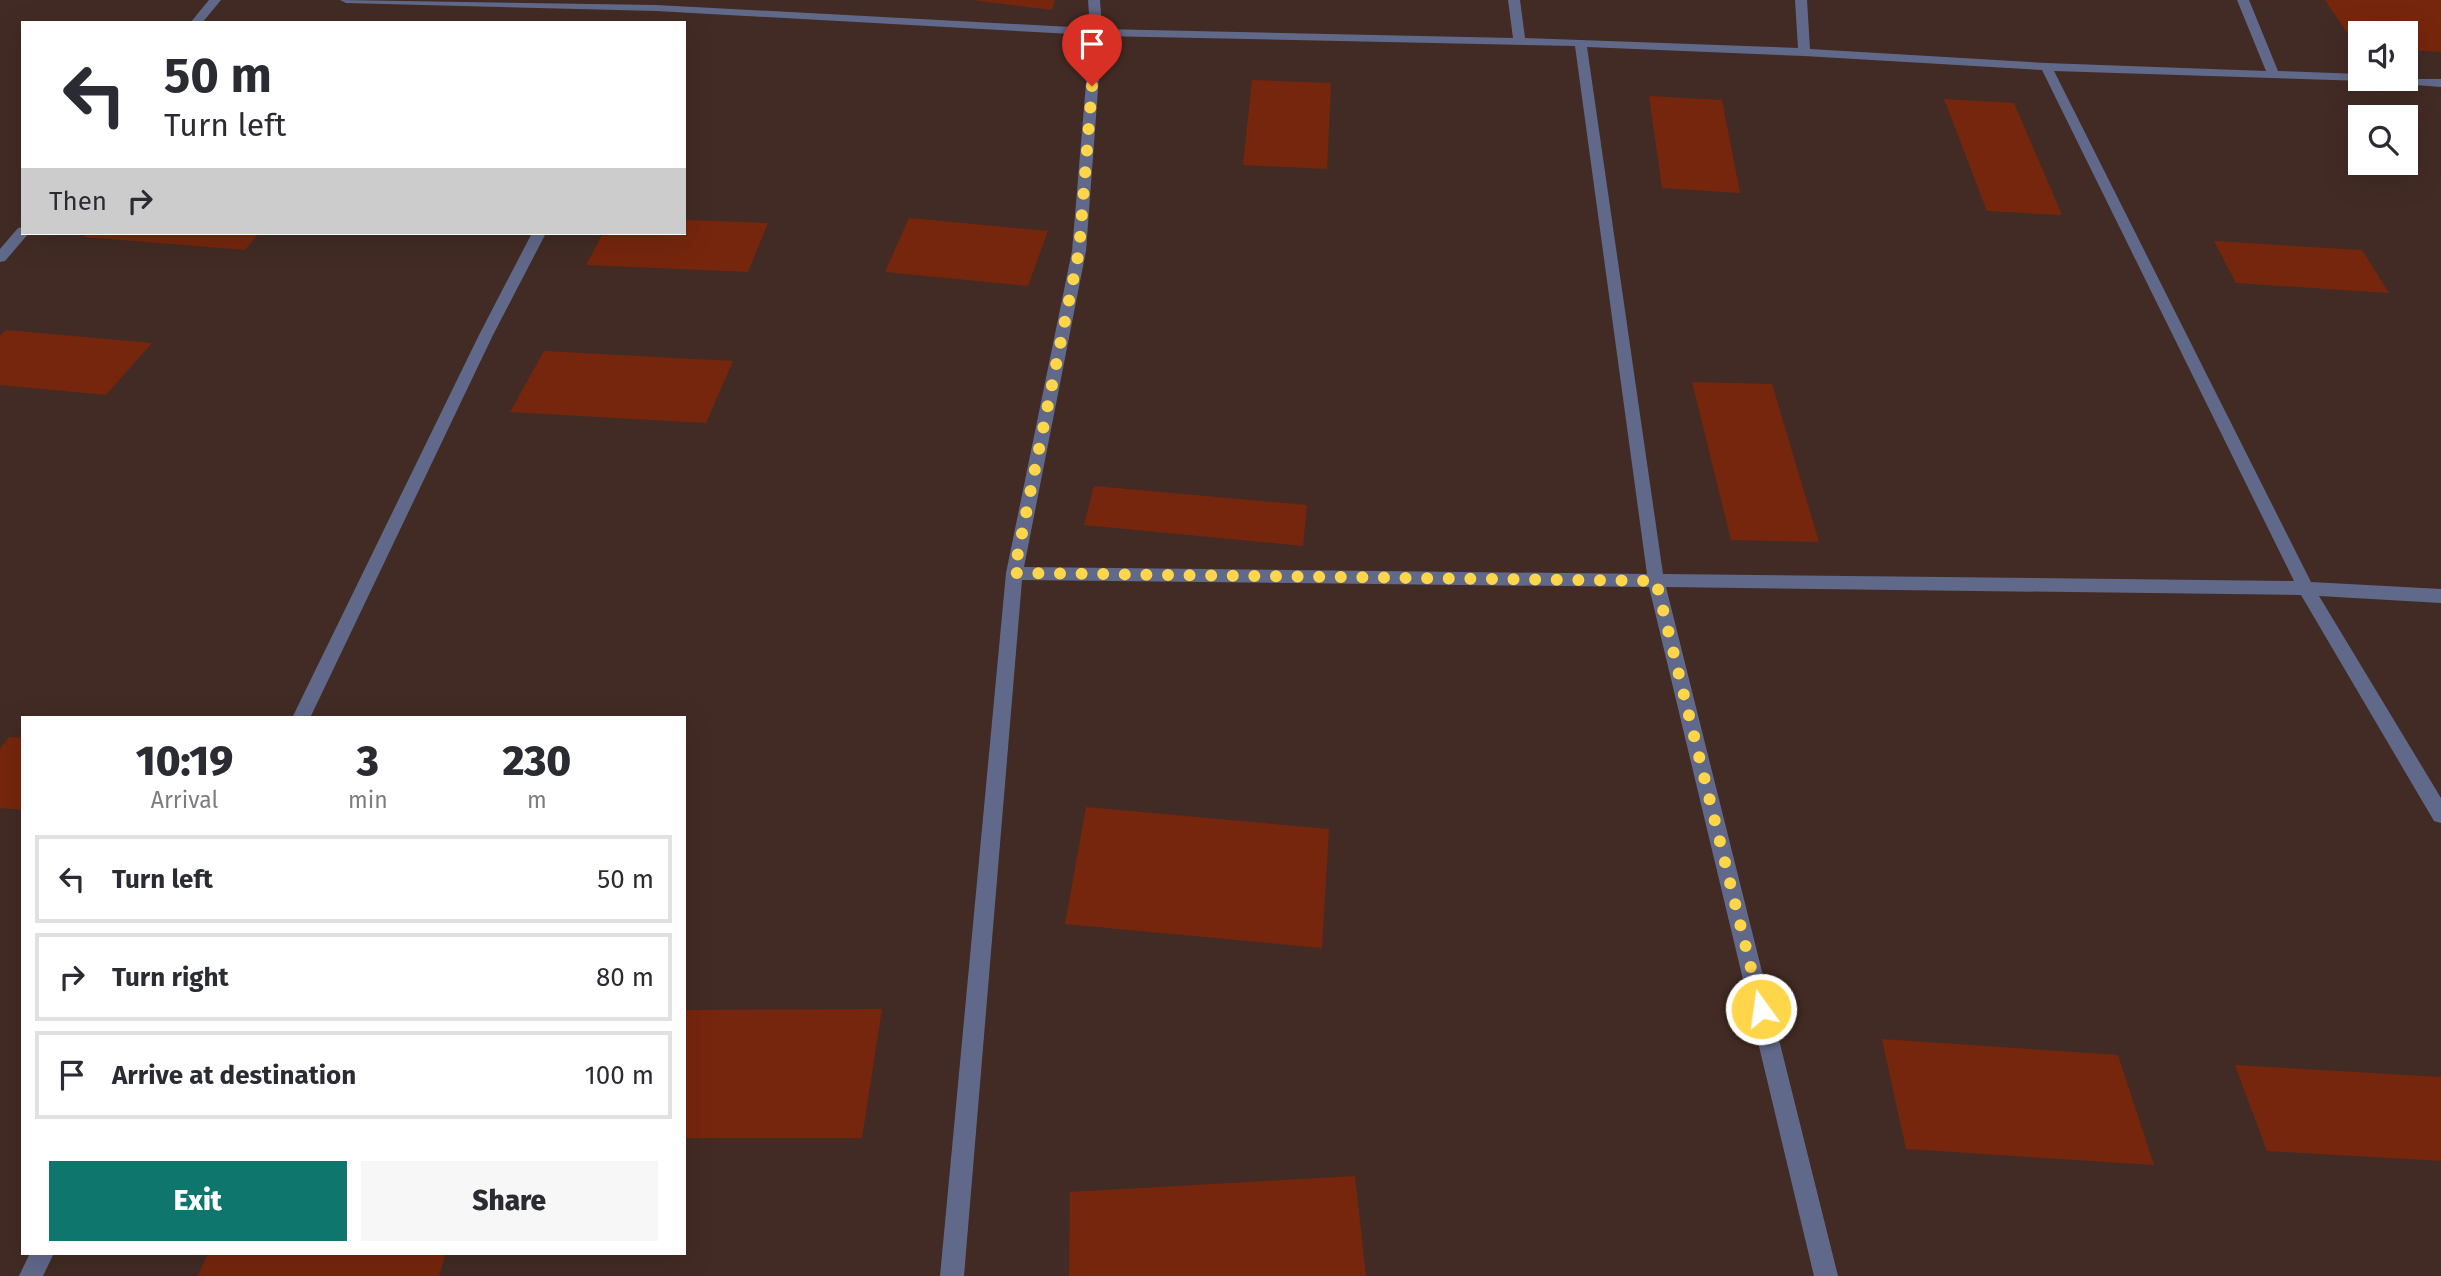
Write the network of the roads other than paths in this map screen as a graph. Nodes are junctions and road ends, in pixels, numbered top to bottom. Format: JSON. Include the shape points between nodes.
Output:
{"nodes":[{"id":1,"x":215,"y":0,"type":"edge"},
{"id":2,"x":346,"y":0,"type":"edge"},
{"id":3,"x":1094,"y":0,"type":"edge"},
{"id":4,"x":1514,"y":0,"type":"edge"},
{"id":5,"x":1801,"y":0,"type":"edge"},
{"id":6,"x":2243,"y":0,"type":"edge"},
{"id":7,"x":658,"y":4,"type":"edge"},
{"id":8,"x":198,"y":21,"type":"edge"},
{"id":9,"x":649,"y":21,"type":"edge"},
{"id":10,"x":1096,"y":32,"type":"junction"},
{"id":11,"x":1521,"y":43,"type":"junction"},
{"id":12,"x":1580,"y":43,"type":"junction"},
{"id":13,"x":1804,"y":52,"type":"junction"},
{"id":14,"x":2046,"y":67,"type":"junction"},
{"id":15,"x":2273,"y":73,"type":"junction"},
{"id":16,"x":2348,"y":77,"type":"edge"},
{"id":17,"x":2418,"y":82,"type":"edge"},
{"id":18,"x":2441,"y":83,"type":"edge"},
{"id":19,"x":21,"y":233,"type":"edge"},
{"id":20,"x":538,"y":235,"type":"edge"},
{"id":21,"x":0,"y":258,"type":"edge"},
{"id":22,"x":1014,"y":573,"type":"junction"},
{"id":23,"x":1656,"y":581,"type":"junction"},
{"id":24,"x":2306,"y":588,"type":"junction"},
{"id":25,"x":2441,"y":596,"type":"edge"},
{"id":26,"x":302,"y":716,"type":"edge"},
{"id":27,"x":2441,"y":814,"type":"edge"},
{"id":28,"x":41,"y":1255,"type":"edge"},
{"id":29,"x":31,"y":1276,"type":"edge"},
{"id":30,"x":953,"y":1276,"type":"edge"},
{"id":31,"x":1826,"y":1276,"type":"edge"}],
"edges":[{"from":1,"to":8,"type":"street"},
{"from":2,"to":7,"type":"street"},
{"from":3,"to":10,"type":"street"},
{"from":4,"to":11,"type":"street"},
{"from":5,"to":13,"type":"street"},
{"from":6,"to":15,"type":"street"},
{"from":7,"to":9,"type":"street"},
{"from":7,"to":10,"type":"street"},
{"from":10,"to":11,"type":"street"},
{"from":10,"to":22,"type":"street","via":[[1079,251]]},
{"from":11,"to":12,"type":"street"},
{"from":12,"to":13,"type":"street"},
{"from":12,"to":23,"type":"street"},
{"from":13,"to":14,"type":"street"},
{"from":14,"to":15,"type":"street"},
{"from":14,"to":24,"type":"street"},
{"from":15,"to":16,"type":"street"},
{"from":17,"to":18,"type":"street"},
{"from":19,"to":21,"type":"street"},
{"from":20,"to":26,"type":"street"},
{"from":22,"to":23,"type":"street"},
{"from":22,"to":30,"type":"street"},
{"from":23,"to":24,"type":"street"},
{"from":23,"to":31,"type":"street"},
{"from":24,"to":25,"type":"street"},
{"from":24,"to":27,"type":"street"},
{"from":28,"to":29,"type":"street"}]}
